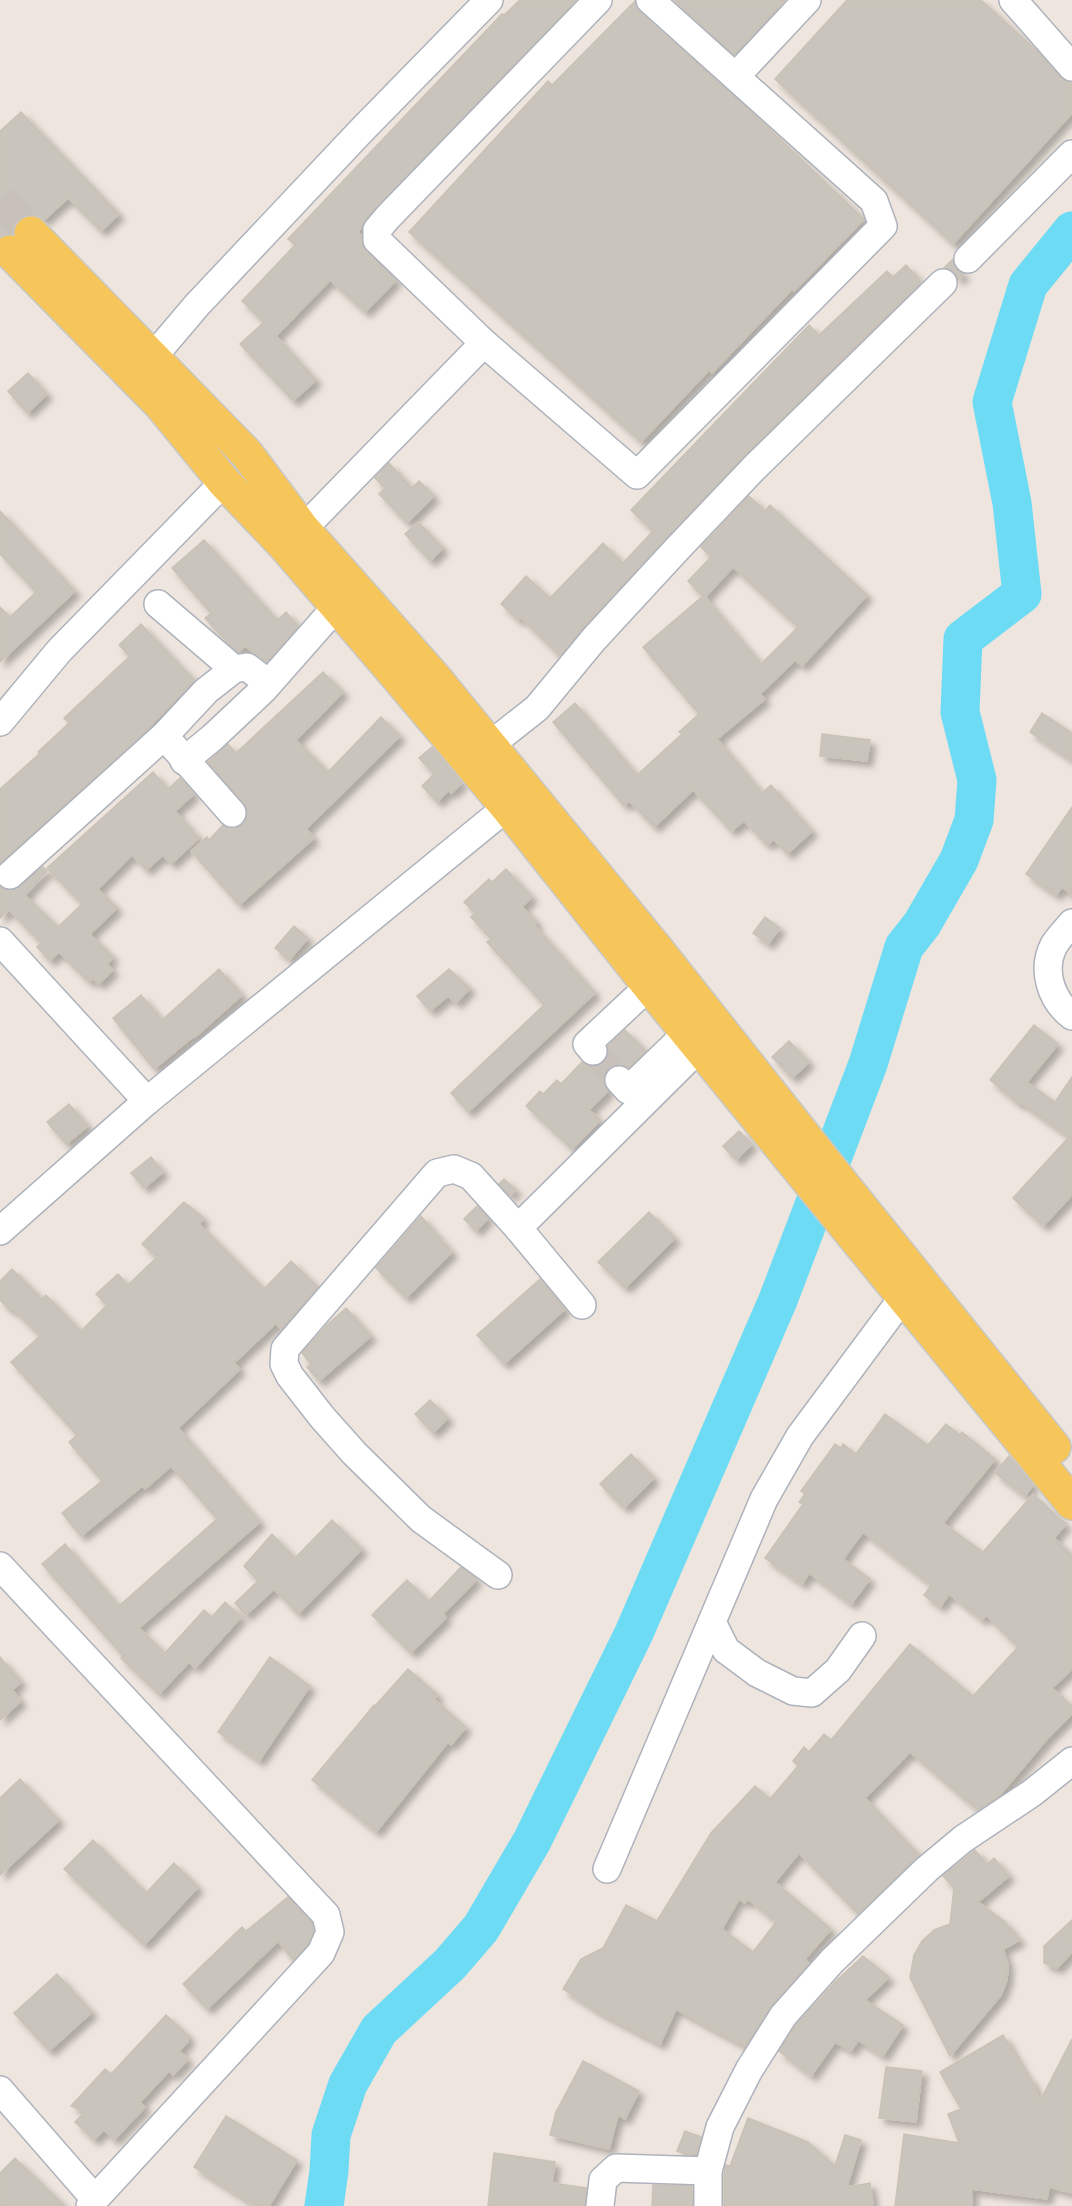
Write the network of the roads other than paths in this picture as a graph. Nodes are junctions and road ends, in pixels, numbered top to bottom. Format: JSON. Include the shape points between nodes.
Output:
{"nodes":[{"id":1,"x":489,"y":0,"type":"edge"},
{"id":2,"x":598,"y":0,"type":"edge"},
{"id":3,"x":650,"y":0,"type":"edge"},
{"id":4,"x":807,"y":0,"type":"edge"},
{"id":5,"x":1013,"y":0,"type":"edge"},
{"id":6,"x":1072,"y":67,"type":"edge"},
{"id":7,"x":736,"y":76,"type":"junction"},
{"id":8,"x":1072,"y":154,"type":"edge"},
{"id":9,"x":21,"y":242,"type":"tunnel mouth"},
{"id":10,"x":968,"y":259,"type":"dead end"},
{"id":11,"x":943,"y":283,"type":"dead end"},
{"id":12,"x":484,"y":343,"type":"junction"},
{"id":13,"x":142,"y":367,"type":"junction"},
{"id":14,"x":224,"y":482,"type":"junction"},
{"id":15,"x":294,"y":537,"type":"junction"},
{"id":16,"x":158,"y":604,"type":"dead end"},
{"id":17,"x":337,"y":606,"type":"junction"},
{"id":18,"x":234,"y":669,"type":"junction"},
{"id":19,"x":268,"y":683,"type":"junction"},
{"id":20,"x":0,"y":722,"type":"edge"},
{"id":21,"x":165,"y":735,"type":"junction"},
{"id":22,"x":490,"y":745,"type":"junction"},
{"id":23,"x":184,"y":761,"type":"junction"},
{"id":24,"x":507,"y":807,"type":"junction"},
{"id":25,"x":232,"y":813,"type":"dead end"},
{"id":26,"x":10,"y":875,"type":"dead end"},
{"id":27,"x":1072,"y":923,"type":"edge"},
{"id":28,"x":0,"y":941,"type":"edge"},
{"id":29,"x":649,"y":986,"type":"junction"},
{"id":30,"x":1072,"y":1016,"type":"edge"},
{"id":31,"x":694,"y":1040,"type":"junction"},
{"id":32,"x":593,"y":1051,"type":"dead end"},
{"id":33,"x":619,"y":1080,"type":"dead end"},
{"id":34,"x":147,"y":1101,"type":"junction"},
{"id":35,"x":806,"y":1159,"type":"junction"},
{"id":36,"x":833,"y":1191,"type":"junction"},
{"id":37,"x":518,"y":1228,"type":"junction"},
{"id":38,"x":0,"y":1230,"type":"edge"},
{"id":39,"x":904,"y":1296,"type":"junction"},
{"id":40,"x":582,"y":1305,"type":"dead end"},
{"id":41,"x":1072,"y":1469,"type":"edge"},
{"id":42,"x":1072,"y":1503,"type":"edge"},
{"id":43,"x":0,"y":1566,"type":"edge"},
{"id":44,"x":498,"y":1575,"type":"dead end"},
{"id":45,"x":712,"y":1622,"type":"junction"},
{"id":46,"x":862,"y":1636,"type":"dead end"},
{"id":47,"x":1072,"y":1761,"type":"edge"},
{"id":48,"x":608,"y":1869,"type":"dead end"},
{"id":49,"x":0,"y":2091,"type":"edge"},
{"id":50,"x":708,"y":2171,"type":"junction"},
{"id":51,"x":93,"y":2203,"type":"edge"},
{"id":52,"x":600,"y":2206,"type":"edge"},
{"id":53,"x":708,"y":2206,"type":"edge"}],
"edges":[{"from":1,"to":13,"type":"street","via":[[360,132]]},
{"from":2,"to":12,"type":"street","via":[[377,230],[377,240]]},
{"from":3,"to":7,"type":"street"},
{"from":4,"to":7,"type":"street"},
{"from":5,"to":6,"type":"street"},
{"from":7,"to":12,"type":"street","via":[[874,201],[883,226],[637,475]]},
{"from":8,"to":10,"type":"street"},
{"from":9,"to":13,"type":"main road"},
{"from":11,"to":22,"type":"street","via":[[678,548],[537,708]]},
{"from":12,"to":15,"type":"street"},
{"from":13,"to":14,"type":"main road","via":[[161,405]]},
{"from":13,"to":15,"type":"main road","via":[[247,454]]},
{"from":14,"to":15,"type":"main road"},
{"from":14,"to":20,"type":"street","via":[[59,651]]},
{"from":15,"to":17,"type":"main road"},
{"from":15,"to":22,"type":"main road","via":[[367,599]]},
{"from":16,"to":18,"type":"street"},
{"from":17,"to":19,"type":"street"},
{"from":17,"to":24,"type":"main road"},
{"from":18,"to":19,"type":"street","via":[[247,668]]},
{"from":18,"to":21,"type":"street"},
{"from":19,"to":23,"type":"street"},
{"from":21,"to":23,"type":"street"},
{"from":21,"to":26,"type":"street"},
{"from":22,"to":35,"type":"main road","via":[[659,952]]},
{"from":23,"to":25,"type":"street"},
{"from":24,"to":29,"type":"main road"},
{"from":24,"to":34,"type":"street"},
{"from":27,"to":30,"type":"street","via":[[1054,946],[1047,969],[1061,1008]]},
{"from":28,"to":34,"type":"street"},
{"from":29,"to":31,"type":"main road"},
{"from":29,"to":32,"type":"street","via":[[587,1044]]},
{"from":31,"to":33,"type":"street","via":[[628,1090]]},
{"from":31,"to":35,"type":"main road"},
{"from":31,"to":37,"type":"street"},
{"from":34,"to":38,"type":"street"},
{"from":35,"to":36,"type":"main road"},
{"from":36,"to":39,"type":"main road"},
{"from":36,"to":41,"type":"main road"},
{"from":37,"to":40,"type":"street"},
{"from":37,"to":44,"type":"street","via":[[471,1176],[454,1169],[438,1173],[285,1349],[284,1364],[328,1424],[421,1520]]},
{"from":39,"to":42,"type":"main road"},
{"from":39,"to":45,"type":"street","via":[[800,1436],[765,1499]]},
{"from":43,"to":51,"type":"street","via":[[326,1915],[330,1932],[321,1953]]},
{"from":45,"to":46,"type":"street","via":[[726,1650],[793,1691],[812,1693],[838,1670]]},
{"from":45,"to":48,"type":"street"},
{"from":47,"to":50,"type":"street","via":[[927,1869],[832,1961],[783,2016],[748,2070],[720,2127]]},
{"from":49,"to":51,"type":"street"},
{"from":50,"to":52,"type":"street","via":[[616,2168],[603,2180]]},
{"from":50,"to":53,"type":"street"}]}
